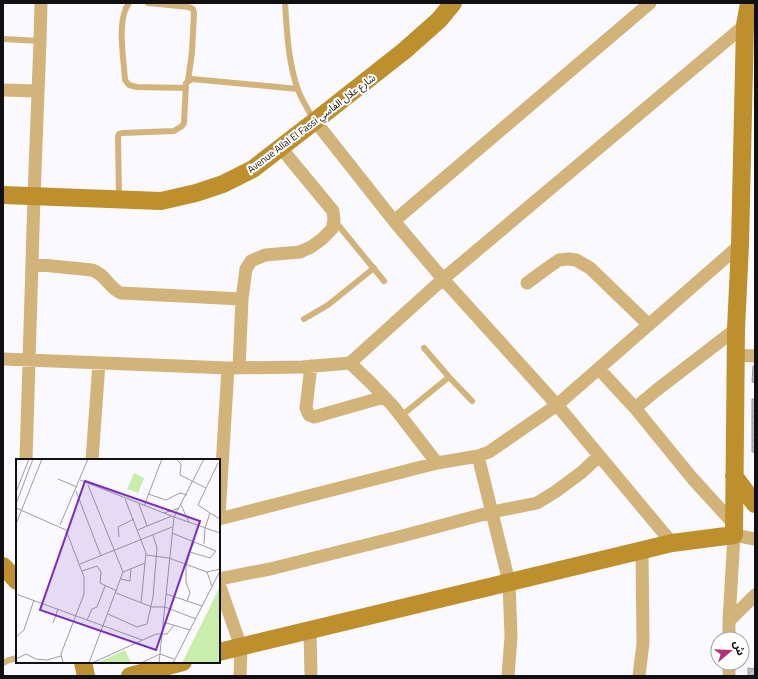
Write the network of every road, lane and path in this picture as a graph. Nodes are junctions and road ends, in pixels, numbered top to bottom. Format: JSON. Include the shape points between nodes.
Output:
{"nodes":[{"id":1,"x":41,"y":3,"type":"edge"},
{"id":2,"x":129,"y":3,"type":"edge"},
{"id":3,"x":148,"y":3,"type":"edge"},
{"id":4,"x":285,"y":3,"type":"edge"},
{"id":5,"x":454,"y":3,"type":"edge"},
{"id":6,"x":650,"y":3,"type":"edge"},
{"id":7,"x":749,"y":3,"type":"edge"},
{"id":8,"x":745,"y":25,"type":"junction"},
{"id":9,"x":3,"y":39,"type":"edge"},
{"id":10,"x":40,"y":41,"type":"junction"},
{"id":11,"x":188,"y":81,"type":"junction"},
{"id":12,"x":186,"y":88,"type":"junction"},
{"id":13,"x":298,"y":89,"type":"junction"},
{"id":14,"x":3,"y":90,"type":"edge"},
{"id":15,"x":38,"y":91,"type":"junction"},
{"id":16,"x":315,"y":122,"type":"junction"},
{"id":17,"x":281,"y":148,"type":"junction"},
{"id":18,"x":3,"y":195,"type":"edge"},
{"id":19,"x":34,"y":197,"type":"junction"},
{"id":20,"x":119,"y":200,"type":"junction"},
{"id":21,"x":334,"y":220,"type":"junction"},
{"id":22,"x":394,"y":221,"type":"junction"},
{"id":23,"x":740,"y":245,"type":"junction"},
{"id":24,"x":32,"y":264,"type":"junction"},
{"id":25,"x":374,"y":268,"type":"junction"},
{"id":26,"x":443,"y":279,"type":"junction"},
{"id":27,"x":384,"y":281,"type":"dead end"},
{"id":28,"x":527,"y":283,"type":"dead end"},
{"id":29,"x":242,"y":299,"type":"junction"},
{"id":30,"x":304,"y":318,"type":"dead end"},
{"id":31,"x":649,"y":325,"type":"junction"},
{"id":32,"x":736,"y":329,"type":"junction"},
{"id":33,"x":424,"y":348,"type":"dead end"},
{"id":34,"x":735,"y":355,"type":"junction"},
{"id":35,"x":755,"y":356,"type":"edge"},
{"id":36,"x":3,"y":359,"type":"edge"},
{"id":37,"x":29,"y":360,"type":"junction"},
{"id":38,"x":99,"y":363,"type":"junction"},
{"id":39,"x":350,"y":363,"type":"junction"},
{"id":40,"x":310,"y":366,"type":"junction"},
{"id":41,"x":233,"y":368,"type":"junction"},
{"id":42,"x":599,"y":369,"type":"junction"},
{"id":43,"x":449,"y":377,"type":"junction"},
{"id":44,"x":384,"y":398,"type":"junction"},
{"id":45,"x":472,"y":401,"type":"dead end"},
{"id":46,"x":557,"y":405,"type":"junction"},
{"id":47,"x":635,"y":408,"type":"junction"},
{"id":48,"x":401,"y":416,"type":"junction"},
{"id":49,"x":478,"y":456,"type":"junction"},
{"id":50,"x":599,"y":456,"type":"junction"},
{"id":51,"x":26,"y":459,"type":"edge"},
{"id":52,"x":92,"y":459,"type":"edge"},
{"id":53,"x":437,"y":463,"type":"junction"},
{"id":54,"x":734,"y":476,"type":"junction"},
{"id":55,"x":755,"y":504,"type":"edge"},
{"id":56,"x":220,"y":507,"type":"edge"},
{"id":57,"x":492,"y":512,"type":"junction"},
{"id":58,"x":220,"y":518,"type":"edge"},
{"id":59,"x":733,"y":529,"type":"junction"},
{"id":60,"x":755,"y":539,"type":"edge"},
{"id":61,"x":672,"y":543,"type":"junction"},
{"id":62,"x":642,"y":550,"type":"junction"},
{"id":63,"x":3,"y":566,"type":"edge"},
{"id":64,"x":220,"y":579,"type":"edge"},
{"id":65,"x":16,"y":580,"type":"edge"},
{"id":66,"x":509,"y":582,"type":"junction"},
{"id":67,"x":220,"y":587,"type":"edge"},
{"id":68,"x":755,"y":595,"type":"edge"},
{"id":69,"x":729,"y":621,"type":"junction"},
{"id":70,"x":310,"y":631,"type":"junction"},
{"id":71,"x":729,"y":631,"type":"edge"},
{"id":72,"x":241,"y":646,"type":"junction"},
{"id":73,"x":220,"y":652,"type":"edge"},
{"id":74,"x":16,"y":658,"type":"edge"},
{"id":75,"x":3,"y":663,"type":"edge"},
{"id":76,"x":83,"y":663,"type":"edge"},
{"id":77,"x":181,"y":663,"type":"edge"},
{"id":78,"x":160,"y":672,"type":"edge"},
{"id":79,"x":86,"y":676,"type":"edge"},
{"id":80,"x":130,"y":676,"type":"edge"},
{"id":81,"x":240,"y":676,"type":"edge"},
{"id":82,"x":311,"y":676,"type":"edge"},
{"id":83,"x":508,"y":676,"type":"edge"},
{"id":84,"x":639,"y":676,"type":"edge"}],
"edges":[{"from":1,"to":10,"type":"street"},
{"from":2,"to":12,"type":"lane","via":[[122,19],[121,34],[125,80],[129,85],[137,87]]},
{"from":3,"to":11,"type":"lane","via":[[193,9]]},
{"from":4,"to":13,"type":"lane","via":[[288,50]]},
{"from":5,"to":16,"type":"street","name":"Avenue Allal El Fassi شارع علال الفاسي","via":[[404,51]]},
{"from":6,"to":22,"type":"street"},
{"from":7,"to":8,"type":"street"},
{"from":8,"to":23,"type":"street"},
{"from":8,"to":26,"type":"street"},
{"from":9,"to":10,"type":"lane"},
{"from":10,"to":15,"type":"street"},
{"from":11,"to":12,"type":"lane"},
{"from":11,"to":13,"type":"lane","via":[[192,79]]},
{"from":12,"to":20,"type":"lane","via":[[184,123],[180,128],[174,131],[122,133],[118,136]]},
{"from":13,"to":16,"type":"lane"},
{"from":14,"to":15,"type":"street"},
{"from":15,"to":19,"type":"street"},
{"from":16,"to":17,"type":"street","name":"Avenue Allal El Fassi شارع علال الفاسي"},
{"from":16,"to":22,"type":"street"},
{"from":17,"to":20,"type":"street","name":"Avenue Allal El Fassi شارع علال الفاسي","via":[[253,169],[223,184],[196,193],[161,201]]},
{"from":17,"to":21,"type":"street","via":[[333,211]]},
{"from":18,"to":19,"type":"street","name":"Avenue Allal El Fassi شارع علال الفاسي"},
{"from":19,"to":20,"type":"street","name":"Avenue Allal El Fassi شارع علال الفاسي"},
{"from":19,"to":24,"type":"street"},
{"from":21,"to":25,"type":"lane"},
{"from":21,"to":29,"type":"street","via":[[332,228],[311,248],[300,252],[265,255],[251,261],[246,269]]},
{"from":22,"to":26,"type":"street"},
{"from":23,"to":31,"type":"street"},
{"from":23,"to":32,"type":"street"},
{"from":24,"to":29,"type":"street","via":[[92,270],[98,272],[115,291],[121,293]]},
{"from":24,"to":37,"type":"street"},
{"from":25,"to":27,"type":"lane"},
{"from":25,"to":30,"type":"lane","via":[[328,305]]},
{"from":26,"to":39,"type":"street"},
{"from":26,"to":46,"type":"street"},
{"from":28,"to":31,"type":"street","via":[[559,260],[576,260],[590,268]]},
{"from":29,"to":41,"type":"street"},
{"from":31,"to":42,"type":"street"},
{"from":32,"to":34,"type":"street"},
{"from":32,"to":47,"type":"street"},
{"from":33,"to":43,"type":"lane"},
{"from":34,"to":35,"type":"street"},
{"from":34,"to":54,"type":"street"},
{"from":36,"to":37,"type":"street"},
{"from":37,"to":38,"type":"street"},
{"from":37,"to":51,"type":"street"},
{"from":38,"to":41,"type":"street"},
{"from":38,"to":52,"type":"street"},
{"from":39,"to":40,"type":"street"},
{"from":39,"to":44,"type":"street"},
{"from":40,"to":41,"type":"street"},
{"from":40,"to":44,"type":"street","via":[[306,408],[309,415],[314,417]]},
{"from":41,"to":56,"type":"street"},
{"from":42,"to":46,"type":"street"},
{"from":42,"to":47,"type":"street"},
{"from":43,"to":45,"type":"lane"},
{"from":43,"to":48,"type":"lane"},
{"from":44,"to":48,"type":"street"},
{"from":46,"to":49,"type":"street","via":[[489,452]]},
{"from":46,"to":50,"type":"street"},
{"from":47,"to":59,"type":"street"},
{"from":48,"to":53,"type":"street"},
{"from":49,"to":53,"type":"street"},
{"from":49,"to":57,"type":"street"},
{"from":50,"to":57,"type":"street","via":[[582,472],[536,503]]},
{"from":50,"to":61,"type":"street"},
{"from":53,"to":58,"type":"street"},
{"from":54,"to":55,"type":"street"},
{"from":54,"to":59,"type":"street"},
{"from":57,"to":64,"type":"street","via":[[270,569]]},
{"from":57,"to":66,"type":"street"},
{"from":59,"to":60,"type":"street"},
{"from":59,"to":61,"type":"street"},
{"from":59,"to":69,"type":"street"},
{"from":61,"to":62,"type":"street"},
{"from":62,"to":66,"type":"street"},
{"from":62,"to":84,"type":"street","via":[[643,643]]},
{"from":63,"to":65,"type":"street"},
{"from":66,"to":70,"type":"street"},
{"from":66,"to":83,"type":"street","via":[[511,638]]},
{"from":67,"to":72,"type":"street"},
{"from":68,"to":69,"type":"street"},
{"from":69,"to":71,"type":"street"},
{"from":70,"to":72,"type":"street"},
{"from":70,"to":82,"type":"street"},
{"from":72,"to":73,"type":"street"},
{"from":72,"to":81,"type":"street"},
{"from":74,"to":75,"type":"lane"},
{"from":76,"to":79,"type":"street"},
{"from":77,"to":78,"type":"street"},
{"from":78,"to":80,"type":"street"}]}
